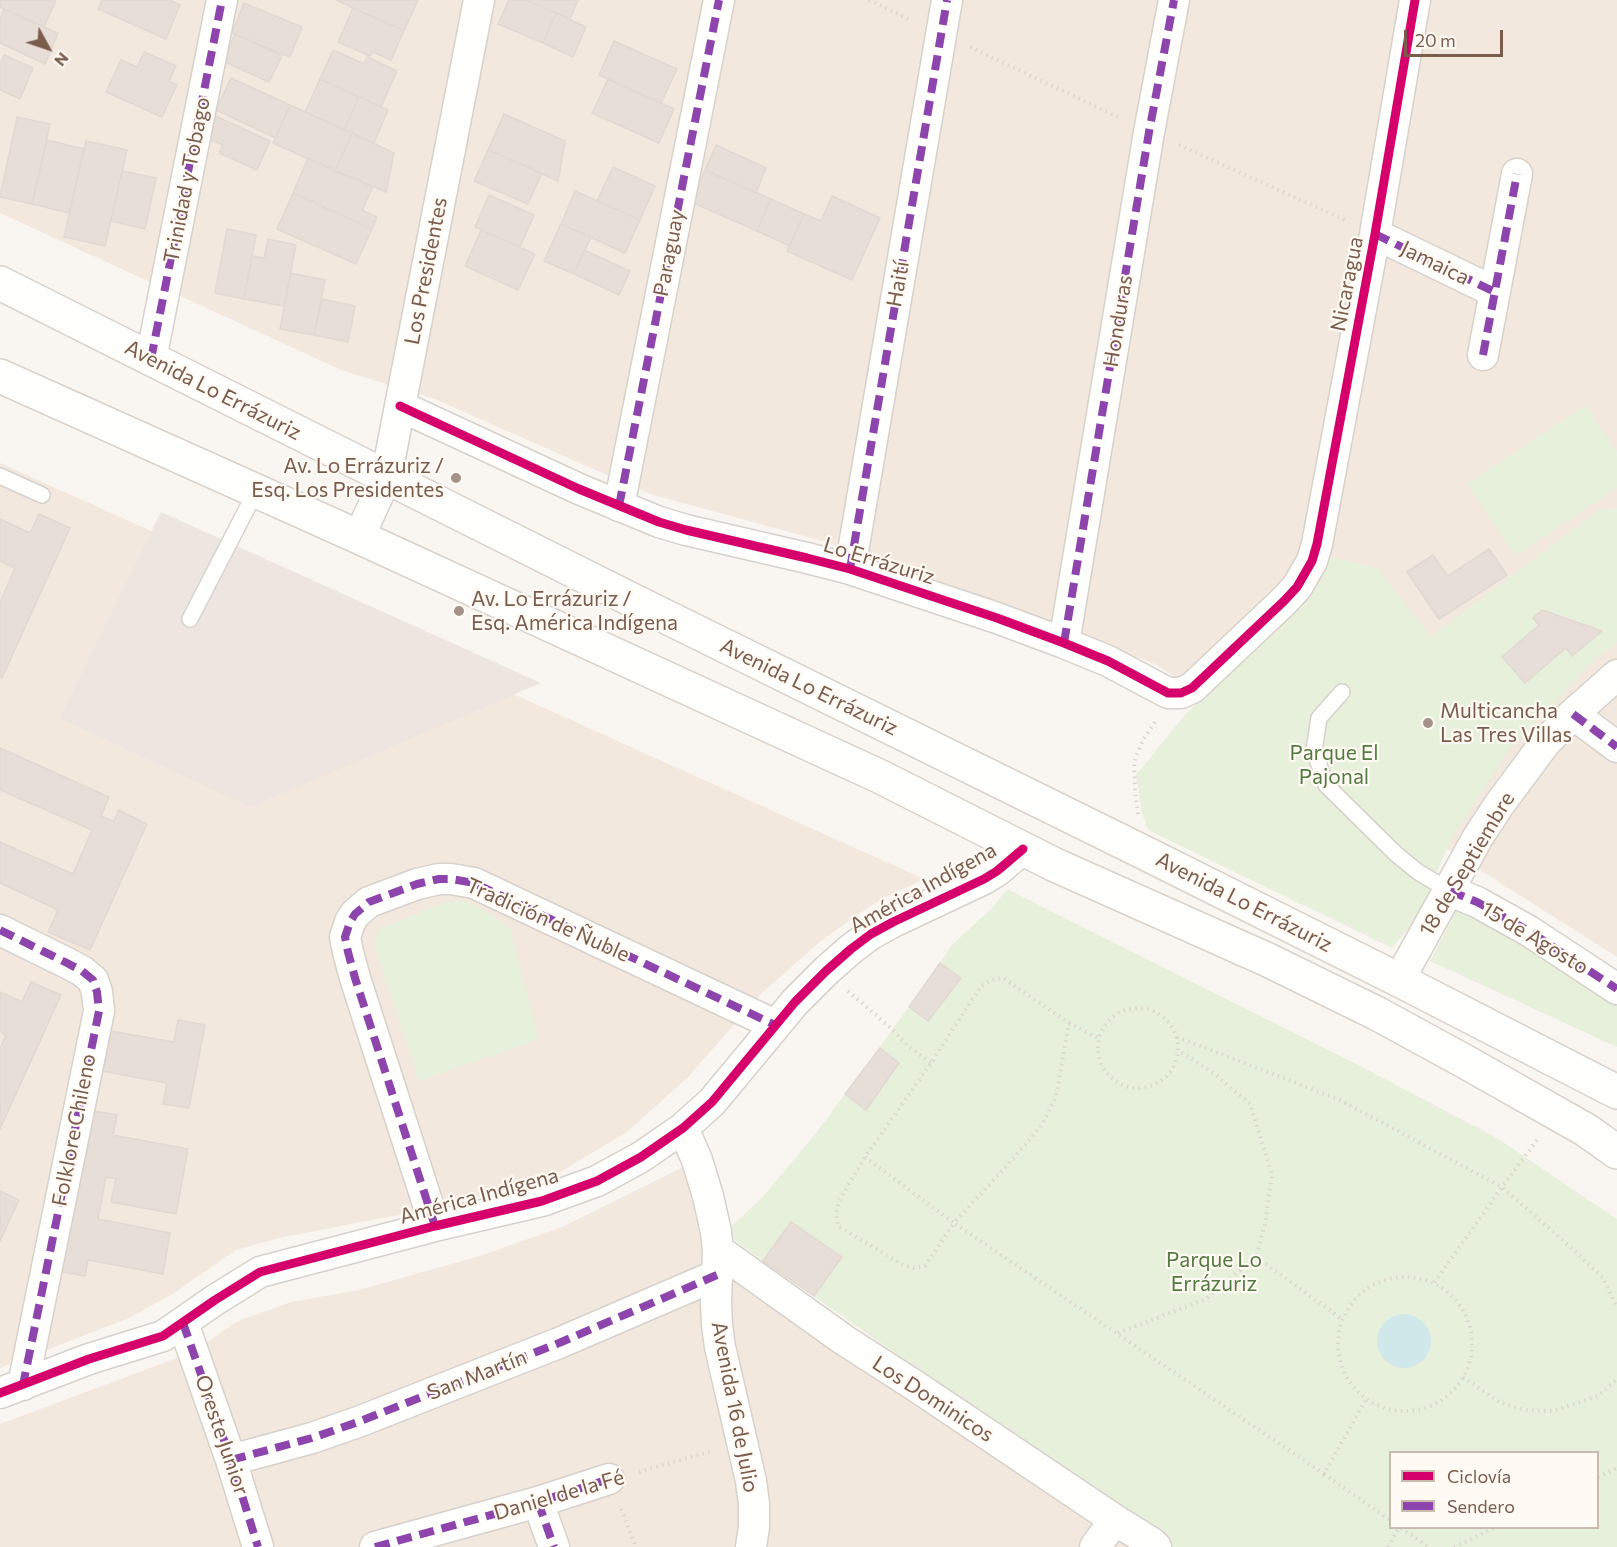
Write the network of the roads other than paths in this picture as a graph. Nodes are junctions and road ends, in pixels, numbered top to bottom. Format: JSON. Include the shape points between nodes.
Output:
{"nodes":[{"id":1,"x":222,"y":0,"type":"edge"},
{"id":2,"x":479,"y":0,"type":"edge"},
{"id":3,"x":719,"y":0,"type":"edge"},
{"id":4,"x":947,"y":0,"type":"edge"},
{"id":5,"x":1174,"y":0,"type":"edge"},
{"id":6,"x":1415,"y":0,"type":"edge"},
{"id":7,"x":1517,"y":174,"type":"dead end"},
{"id":8,"x":1375,"y":234,"type":"junction"},
{"id":9,"x":0,"y":283,"type":"edge"},
{"id":10,"x":1495,"y":292,"type":"junction"},
{"id":11,"x":1483,"y":355,"type":"dead end"},
{"id":12,"x":151,"y":359,"type":"junction"},
{"id":13,"x":0,"y":376,"type":"edge"},
{"id":14,"x":400,"y":405,"type":"junction"},
{"id":15,"x":0,"y":476,"type":"edge"},
{"id":16,"x":386,"y":478,"type":"junction"},
{"id":17,"x":256,"y":491,"type":"junction"},
{"id":18,"x":42,"y":495,"type":"dead end"},
{"id":19,"x":619,"y":506,"type":"junction"},
{"id":20,"x":359,"y":537,"type":"junction"},
{"id":21,"x":850,"y":569,"type":"junction"},
{"id":22,"x":190,"y":619,"type":"dead end"},
{"id":23,"x":1064,"y":643,"type":"junction"},
{"id":24,"x":1617,"y":675,"type":"edge"},
{"id":25,"x":1342,"y":692,"type":"dead end"},
{"id":26,"x":1180,"y":693,"type":"joint"},
{"id":27,"x":1573,"y":714,"type":"junction"},
{"id":28,"x":1617,"y":747,"type":"edge"},
{"id":29,"x":1023,"y":849,"type":"junction"},
{"id":30,"x":1450,"y":891,"type":"junction"},
{"id":31,"x":0,"y":930,"type":"edge"},
{"id":32,"x":1399,"y":980,"type":"junction"},
{"id":33,"x":1617,"y":989,"type":"edge"},
{"id":34,"x":776,"y":1025,"type":"junction"},
{"id":35,"x":1617,"y":1092,"type":"edge"},
{"id":36,"x":683,"y":1128,"type":"junction"},
{"id":37,"x":1617,"y":1152,"type":"edge"},
{"id":38,"x":435,"y":1226,"type":"junction"},
{"id":39,"x":717,"y":1262,"type":"junction"},
{"id":40,"x":183,"y":1323,"type":"junction"},
{"id":41,"x":12,"y":1389,"type":"edge"},
{"id":42,"x":231,"y":1460,"type":"junction"},
{"id":43,"x":609,"y":1479,"type":"road end"},
{"id":44,"x":538,"y":1502,"type":"junction"},
{"id":45,"x":1115,"y":1520,"type":"junction"},
{"id":46,"x":1157,"y":1546,"type":"edge"},
{"id":47,"x":258,"y":1547,"type":"edge"},
{"id":48,"x":375,"y":1547,"type":"edge"},
{"id":49,"x":554,"y":1547,"type":"edge"},
{"id":50,"x":751,"y":1547,"type":"edge"},
{"id":51,"x":1095,"y":1547,"type":"edge"}],
"edges":[{"from":1,"to":12,"type":"street","name":"Trinidad y Tobago"},
{"from":2,"to":14,"type":"street","name":"Los Presidentes"},
{"from":3,"to":19,"type":"street","name":"Paraguay"},
{"from":4,"to":21,"type":"street","name":"Haití"},
{"from":5,"to":23,"type":"street","name":"Honduras"},
{"from":6,"to":8,"type":"street","name":"Nicaragua"},
{"from":7,"to":10,"type":"street","name":"Jamaica"},
{"from":8,"to":10,"type":"street","name":"Jamaica"},
{"from":8,"to":26,"type":"street","name":"Nicaragua","via":[[1312,561],[1284,601],[1202,681]]},
{"from":9,"to":12,"type":"main road","name":"Avenida Lo Errázuriz"},
{"from":10,"to":11,"type":"street","name":"Jamaica"},
{"from":12,"to":16,"type":"main road","name":"Avenida Lo Errázuriz"},
{"from":13,"to":17,"type":"main road","name":"Avenida Lo Errázuriz"},
{"from":14,"to":16,"type":"street","name":"Los Presidentes"},
{"from":14,"to":19,"type":"street","name":"Lo Errázuriz"},
{"from":15,"to":18,"type":"lane"},
{"from":16,"to":20,"type":"street","name":"Los Presidentes"},
{"from":16,"to":32,"type":"main road","name":"Avenida Lo Errázuriz"},
{"from":17,"to":20,"type":"main road","name":"Avenida Lo Errázuriz"},
{"from":17,"to":22,"type":"lane"},
{"from":19,"to":21,"type":"street","name":"Lo Errázuriz","via":[[686,530]]},
{"from":20,"to":29,"type":"main road","name":"Avenida Lo Errázuriz","via":[[881,777]]},
{"from":21,"to":23,"type":"street","name":"Lo Errázuriz"},
{"from":23,"to":26,"type":"street","name":"Lo Errázuriz","via":[[1168,693]]},
{"from":24,"to":27,"type":"street","name":"18 de Septiembre"},
{"from":25,"to":30,"type":"lane","via":[[1319,718],[1314,750],[1326,785],[1396,854]]},
{"from":27,"to":28,"type":"street"},
{"from":27,"to":30,"type":"street","name":"18 de Septiembre","via":[[1545,743],[1499,805]]},
{"from":29,"to":34,"type":"street","name":"América Indígena","via":[[984,879],[871,934],[826,971]]},
{"from":29,"to":37,"type":"main road","name":"Avenida Lo Errázuriz","via":[[1268,960],[1387,1019],[1557,1113]]},
{"from":30,"to":32,"type":"street","name":"18 de Septiembre"},
{"from":30,"to":33,"type":"street","name":"15 de Agosto","via":[[1529,931]]},
{"from":31,"to":41,"type":"street","name":"Folklore Chileno","via":[[82,971],[93,980],[99,1011]]},
{"from":32,"to":35,"type":"main road","name":"Avenida Lo Errázuriz"},
{"from":34,"to":36,"type":"street","name":"América Indígena","via":[[712,1102]]},
{"from":34,"to":38,"type":"street","name":"Tradición de Ñuble","via":[[474,883],[439,879],[369,902],[350,922],[345,937],[348,952]]},
{"from":36,"to":38,"type":"street","name":"América Indígena","via":[[597,1181],[542,1201]]},
{"from":36,"to":39,"type":"street","name":"Avenida 16 de Julio","via":[[708,1196]]},
{"from":38,"to":40,"type":"street","name":"América Indígena","via":[[260,1272]]},
{"from":39,"to":42,"type":"street","name":"San Martín","via":[[559,1343],[358,1422]]},
{"from":39,"to":45,"type":"street","name":"Los Dominicos","via":[[917,1387]]},
{"from":39,"to":50,"type":"street","name":"Avenida 16 de Julio","via":[[717,1325],[754,1504]]},
{"from":40,"to":41,"type":"street","name":"América Indígena","via":[[163,1336]]},
{"from":40,"to":42,"type":"street","name":"Oreste Junior"},
{"from":42,"to":47,"type":"street","name":"Oreste Junior"},
{"from":43,"to":44,"type":"street","name":"Daniel de la Fé"},
{"from":44,"to":48,"type":"street","name":"Daniel de la Fé"},
{"from":44,"to":49,"type":"street"},
{"from":45,"to":46,"type":"street","name":"Los Dominicos"},
{"from":45,"to":51,"type":"street"}]}
